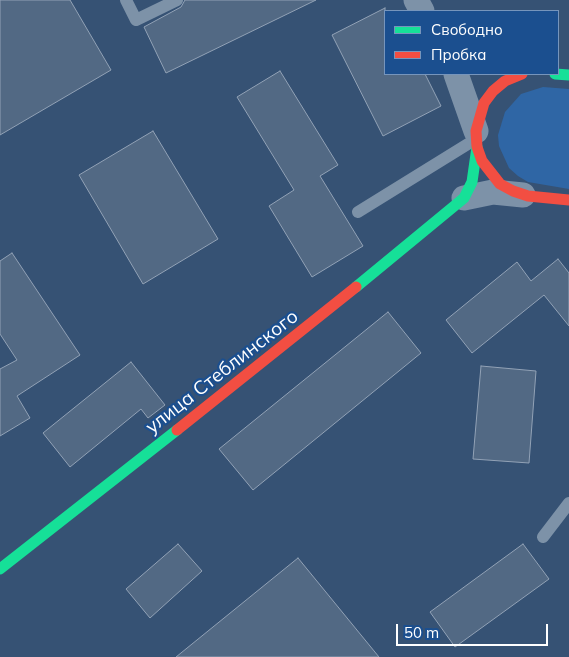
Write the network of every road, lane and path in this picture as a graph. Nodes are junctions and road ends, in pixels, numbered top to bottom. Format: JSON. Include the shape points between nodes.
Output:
{"nodes":[{"id":1,"x":126,"y":0,"type":"edge"},
{"id":2,"x":177,"y":0,"type":"edge"},
{"id":3,"x":456,"y":75,"type":"edge"},
{"id":4,"x":519,"y":75,"type":"edge"},
{"id":5,"x":476,"y":139,"type":"junction"},
{"id":6,"x":528,"y":196,"type":"junction"},
{"id":7,"x":464,"y":198,"type":"junction"},
{"id":8,"x":569,"y":200,"type":"edge"},
{"id":9,"x":358,"y":212,"type":"dead end"},
{"id":10,"x":569,"y":503,"type":"edge"},
{"id":11,"x":543,"y":537,"type":"dead end"},
{"id":12,"x":0,"y":569,"type":"edge"}],
"edges":[{"from":1,"to":2,"type":"lane","via":[[136,20]]},
{"from":3,"to":5,"type":"street"},
{"from":4,"to":5,"type":"street","via":[[504,81],[484,103]]},
{"from":5,"to":6,"type":"street","via":[[486,167],[500,184]]},
{"from":5,"to":7,"type":"street","via":[[472,182]]},
{"from":5,"to":9,"type":"lane"},
{"from":6,"to":7,"type":"street","via":[[493,192]]},
{"from":6,"to":8,"type":"street"},
{"from":7,"to":12,"type":"street","name":"улица Стеблинского","via":[[299,334]]},
{"from":10,"to":11,"type":"lane"}]}
